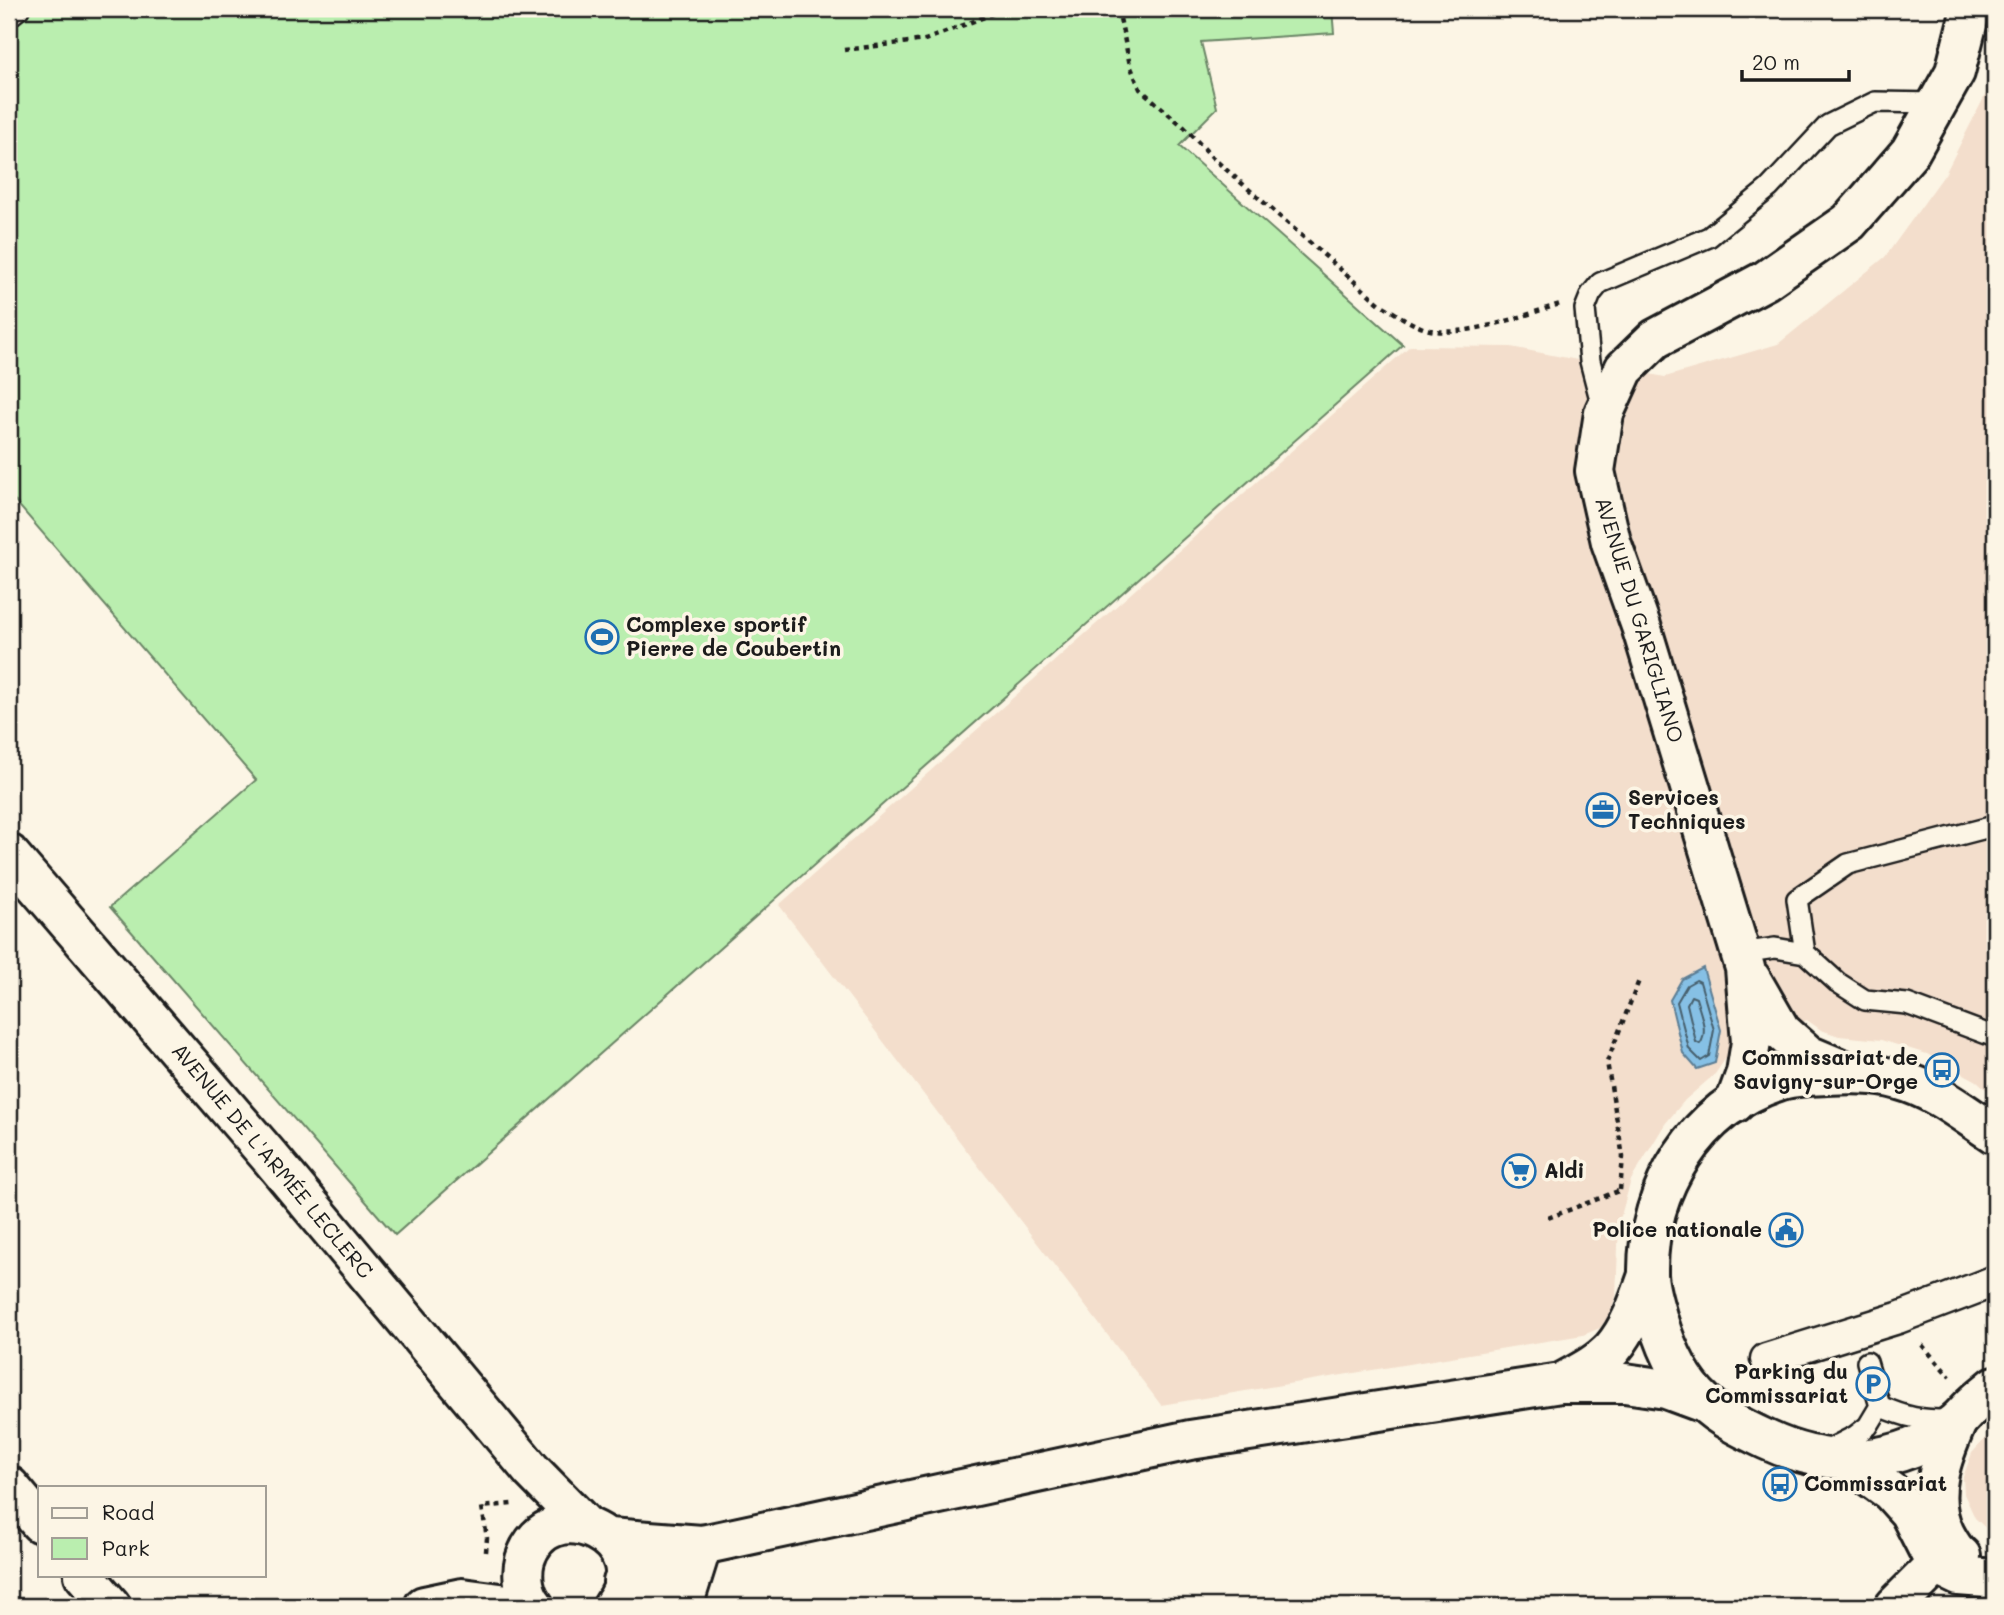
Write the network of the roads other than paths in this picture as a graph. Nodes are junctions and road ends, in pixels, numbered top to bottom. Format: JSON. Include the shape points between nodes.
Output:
{"nodes":[{"id":1,"x":19,"y":9,"type":"edge"},
{"id":2,"x":1971,"y":9,"type":"edge"},
{"id":3,"x":9,"y":18,"type":"edge"},
{"id":4,"x":1938,"y":103,"type":"junction"},
{"id":5,"x":1604,"y":413,"type":"junction"},
{"id":6,"x":1995,"y":830,"type":"edge"},
{"id":7,"x":9,"y":854,"type":"edge"},
{"id":8,"x":1805,"y":953,"type":"junction"},
{"id":9,"x":1743,"y":960,"type":"junction"},
{"id":10,"x":1995,"y":1037,"type":"edge"},
{"id":11,"x":1853,"y":1074,"type":"junction"},
{"id":12,"x":1735,"y":1103,"type":"junction"},
{"id":13,"x":1995,"y":1134,"type":"edge"},
{"id":14,"x":1648,"y":1275,"type":"junction"},
{"id":15,"x":1995,"y":1281,"type":"edge"},
{"id":16,"x":1766,"y":1359,"type":"dead end"},
{"id":17,"x":1867,"y":1362,"type":"dead end"},
{"id":18,"x":1562,"y":1383,"type":"junction"},
{"id":19,"x":1704,"y":1403,"type":"junction"},
{"id":20,"x":1976,"y":1404,"type":"edge"},
{"id":21,"x":1880,"y":1406,"type":"junction"},
{"id":22,"x":1831,"y":1458,"type":"junction"},
{"id":23,"x":533,"y":1471,"type":"junction"},
{"id":24,"x":9,"y":1486,"type":"edge"},
{"id":25,"x":38,"y":1521,"type":"edge"},
{"id":26,"x":598,"y":1532,"type":"junction"},
{"id":27,"x":702,"y":1545,"type":"junction"},
{"id":28,"x":534,"y":1547,"type":"junction"},
{"id":29,"x":1936,"y":1565,"type":"junction"},
{"id":30,"x":85,"y":1576,"type":"edge"},
{"id":31,"x":1993,"y":1579,"type":"edge"},
{"id":32,"x":620,"y":1587,"type":"edge"},
{"id":33,"x":462,"y":1598,"type":"junction"},
{"id":34,"x":111,"y":1606,"type":"edge"},
{"id":35,"x":424,"y":1606,"type":"edge"},
{"id":36,"x":522,"y":1606,"type":"edge"},
{"id":37,"x":534,"y":1606,"type":"edge"},
{"id":38,"x":669,"y":1606,"type":"edge"},
{"id":39,"x":687,"y":1606,"type":"edge"},
{"id":40,"x":1895,"y":1606,"type":"edge"}],
"edges":[{"from":1,"to":3,"type":"lane"},
{"from":2,"to":4,"type":"street","name":"AVENUE DU GARIGLIANO","via":[[1955,72]]},
{"from":4,"to":5,"type":"street","name":"AVENUE DU GARIGLIANO","via":[[1910,152],[1849,222],[1766,280],[1654,340],[1625,369]]},
{"from":4,"to":5,"type":"lane","via":[[1875,102],[1828,125],[1769,188],[1709,237],[1600,283],[1586,309],[1590,361]]},
{"from":5,"to":9,"type":"street","name":"AVENUE DU GARIGLIANO","via":[[1595,471],[1611,542]]},
{"from":6,"to":8,"type":"lane","via":[[1990,827],[1848,864],[1797,899]]},
{"from":7,"to":23,"type":"street","name":"AVENUE DE L'ARMÉE LECLERC"},
{"from":8,"to":9,"type":"lane","via":[[1775,948]]},
{"from":8,"to":10,"type":"lane","via":[[1865,1000],[1907,1004]]},
{"from":9,"to":11,"type":"street","name":"AVENUE DU GARIGLIANO","via":[[1781,1031],[1808,1055]]},
{"from":9,"to":12,"type":"street","name":"AVENUE DU GARIGLIANO","via":[[1751,1042]]},
{"from":11,"to":12,"type":"street","via":[[1780,1080]]},
{"from":11,"to":13,"type":"street","via":[[1898,1079],[1932,1092]]},
{"from":12,"to":14,"type":"street","via":[[1700,1131],[1676,1163],[1654,1220]]},
{"from":14,"to":18,"type":"street","via":[[1635,1313],[1612,1349]]},
{"from":14,"to":19,"type":"street","via":[[1665,1345]]},
{"from":15,"to":16,"type":"street","via":[[1898,1318]]},
{"from":17,"to":21,"type":"lane"},
{"from":18,"to":19,"type":"street","via":[[1625,1383],[1666,1389]]},
{"from":18,"to":27,"type":"street","via":[[1190,1440]]},
{"from":19,"to":22,"type":"street","via":[[1780,1446]]},
{"from":20,"to":21,"type":"lane","via":[[1924,1420]]},
{"from":20,"to":22,"type":"street","via":[[1932,1439],[1908,1451],[1872,1458]]},
{"from":20,"to":31,"type":"street","via":[[1943,1455],[1936,1498],[1940,1524],[1953,1550]]},
{"from":21,"to":22,"type":"lane","via":[[1868,1426]]},
{"from":22,"to":29,"type":"street","via":[[1891,1492],[1909,1512]]},
{"from":23,"to":26,"type":"street","name":"AVENUE DE L'ARMÉE LECLERC"},
{"from":23,"to":28,"type":"street"},
{"from":24,"to":25,"type":"street"},
{"from":26,"to":27,"type":"street"},
{"from":26,"to":28,"type":"street","via":[[563,1525],[551,1529]]},
{"from":26,"to":32,"type":"street","name":"AVENUE DE L'ARMÉE LECLERC","via":[[618,1550]]},
{"from":27,"to":32,"type":"street"},
{"from":27,"to":39,"type":"street"},
{"from":28,"to":33,"type":"street"},
{"from":28,"to":37,"type":"street","via":[[523,1573]]},
{"from":29,"to":31,"type":"street","via":[[1959,1577]]},
{"from":29,"to":40,"type":"street"},
{"from":30,"to":34,"type":"street"},
{"from":32,"to":38,"type":"street","via":[[658,1594]]},
{"from":33,"to":35,"type":"street"},
{"from":33,"to":36,"type":"street"}]}
